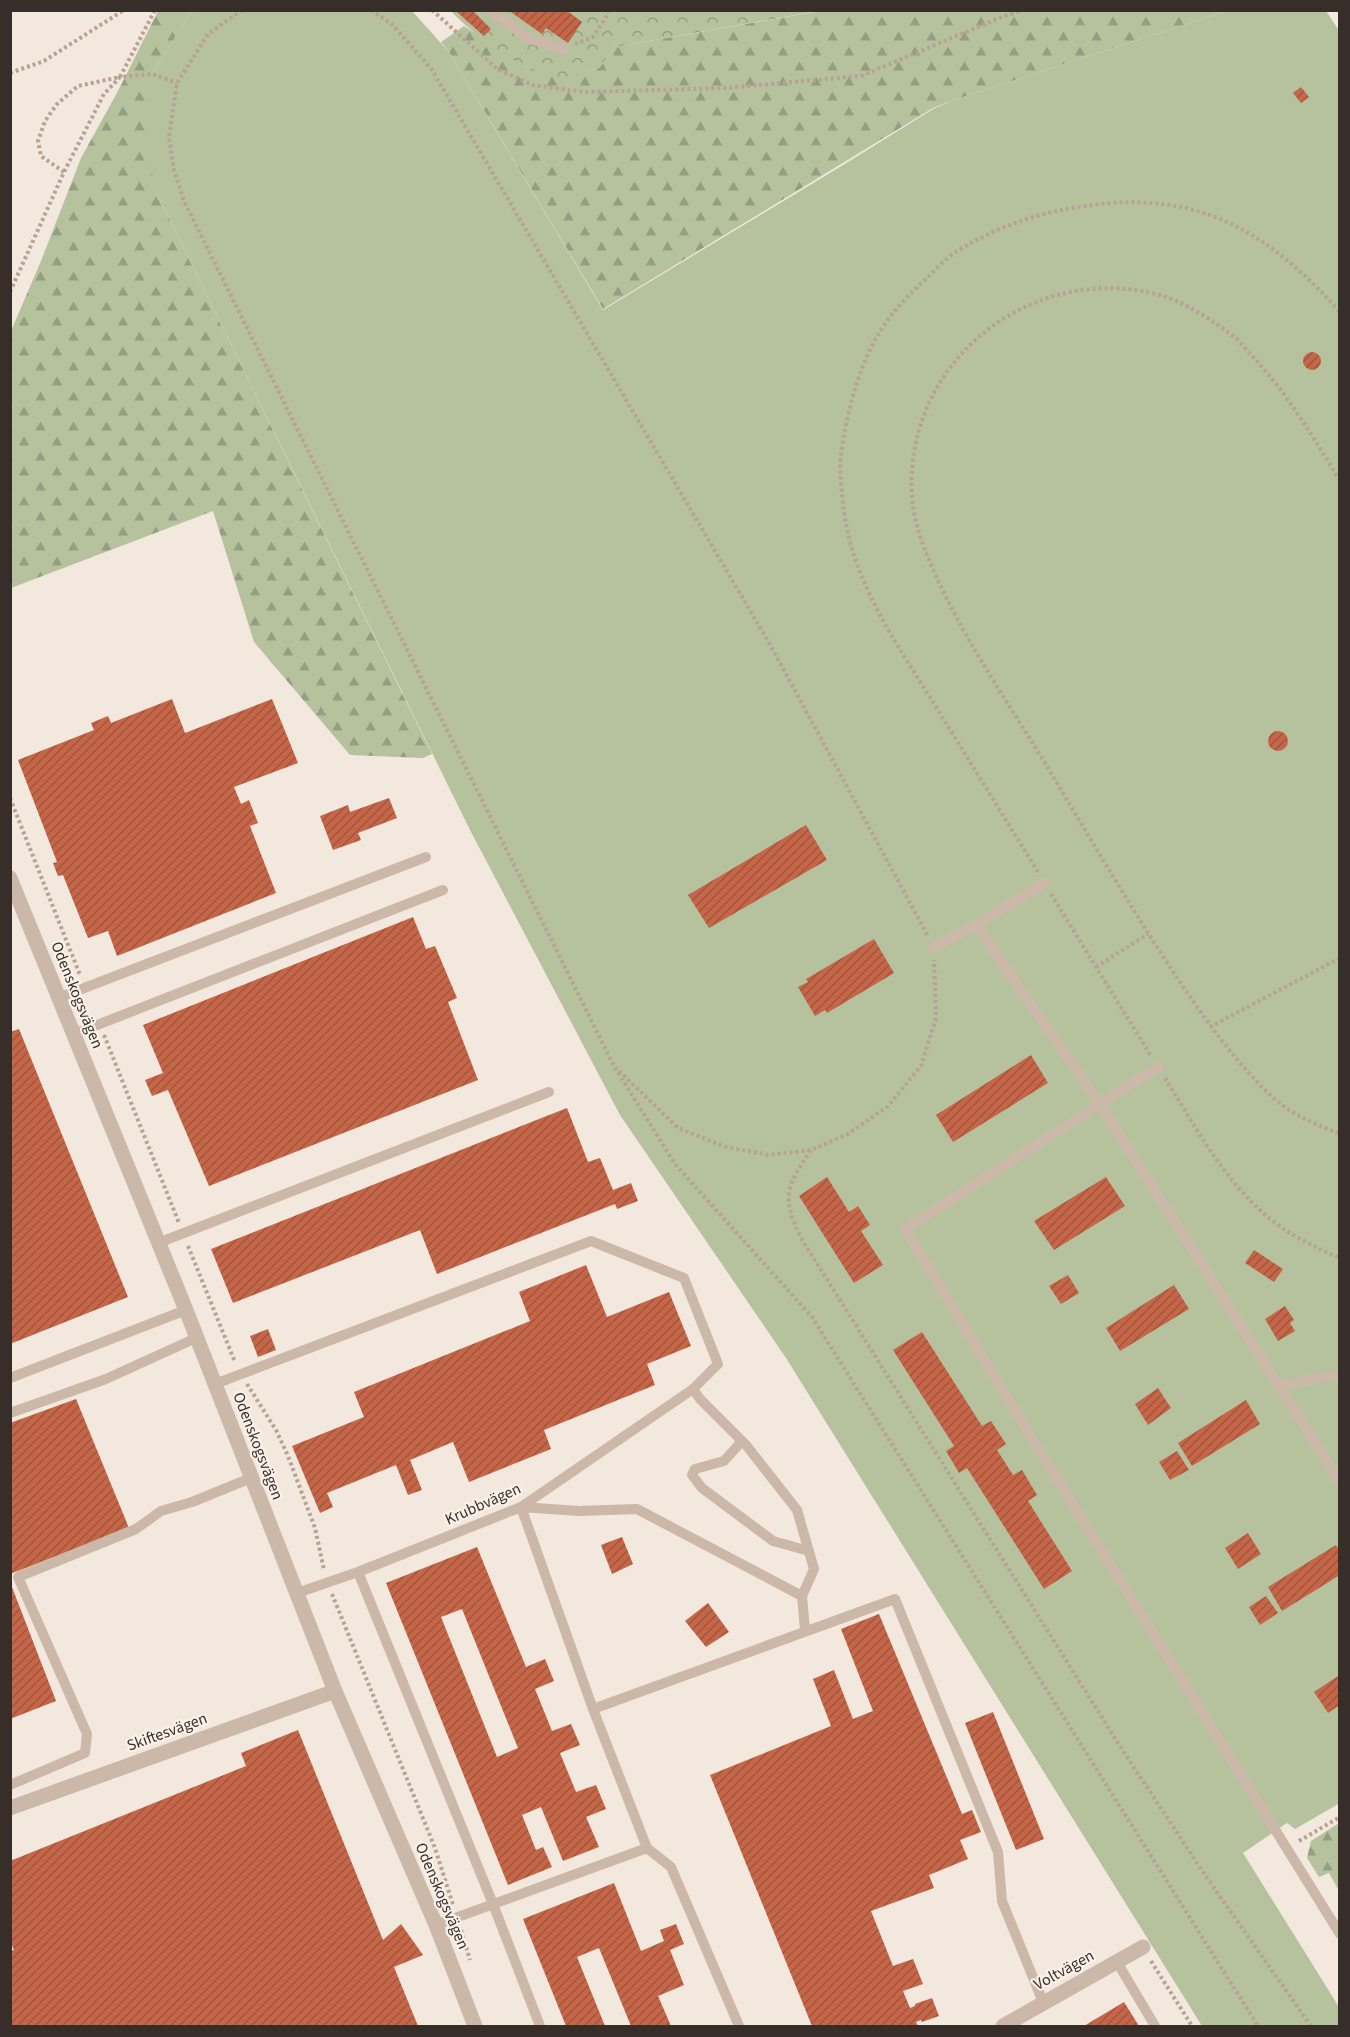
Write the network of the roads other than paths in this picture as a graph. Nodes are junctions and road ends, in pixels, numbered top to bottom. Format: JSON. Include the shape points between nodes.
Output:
{"nodes":[{"id":1,"x":489,"y":10,"type":"edge"},
{"id":2,"x":564,"y":49,"type":"road end"},
{"id":3,"x":426,"y":857,"type":"dead end"},
{"id":4,"x":10,"y":878,"type":"edge"},
{"id":5,"x":1045,"y":883,"type":"road end"},
{"id":6,"x":443,"y":890,"type":"dead end"},
{"id":7,"x":976,"y":925,"type":"junction"},
{"id":8,"x":934,"y":947,"type":"road end"},
{"id":9,"x":58,"y":998,"type":"junction"},
{"id":10,"x":74,"y":1034,"type":"junction"},
{"id":11,"x":1158,"y":1066,"type":"road end"},
{"id":12,"x":549,"y":1092,"type":"dead end"},
{"id":13,"x":1100,"y":1104,"type":"junction"},
{"id":14,"x":158,"y":1243,"type":"junction"},
{"id":15,"x":186,"y":1310,"type":"junction"},
{"id":16,"x":196,"y":1338,"type":"junction"},
{"id":17,"x":1340,"y":1374,"type":"edge"},
{"id":18,"x":10,"y":1378,"type":"edge"},
{"id":19,"x":215,"y":1384,"type":"junction"},
{"id":20,"x":1278,"y":1386,"type":"junction"},
{"id":21,"x":693,"y":1389,"type":"junction"},
{"id":22,"x":10,"y":1413,"type":"edge"},
{"id":23,"x":742,"y":1441,"type":"junction"},
{"id":24,"x":251,"y":1478,"type":"junction"},
{"id":25,"x":1340,"y":1482,"type":"edge"},
{"id":26,"x":521,"y":1507,"type":"junction"},
{"id":27,"x":809,"y":1551,"type":"junction"},
{"id":28,"x":358,"y":1572,"type":"junction"},
{"id":29,"x":297,"y":1593,"type":"junction"},
{"id":30,"x":802,"y":1596,"type":"junction"},
{"id":31,"x":805,"y":1630,"type":"junction"},
{"id":32,"x":335,"y":1690,"type":"junction"},
{"id":33,"x":593,"y":1709,"type":"junction"},
{"id":34,"x":10,"y":1785,"type":"edge"},
{"id":35,"x":10,"y":1808,"type":"edge"},
{"id":36,"x":647,"y":1848,"type":"junction"},
{"id":37,"x":493,"y":1904,"type":"junction"},
{"id":38,"x":436,"y":1925,"type":"junction"},
{"id":39,"x":1340,"y":1934,"type":"edge"},
{"id":40,"x":1143,"y":1947,"type":"road end"},
{"id":41,"x":1117,"y":1962,"type":"junction"},
{"id":42,"x":1043,"y":2002,"type":"junction"},
{"id":43,"x":1011,"y":2024,"type":"edge"},
{"id":44,"x":476,"y":2026,"type":"edge"},
{"id":45,"x":540,"y":2026,"type":"edge"},
{"id":46,"x":739,"y":2026,"type":"edge"},
{"id":47,"x":1155,"y":2026,"type":"edge"}],
"edges":[{"from":1,"to":2,"type":"lane","via":[[530,39]]},
{"from":3,"to":9,"type":"lane"},
{"from":4,"to":9,"type":"street","name":"Odenskogsvägen"},
{"from":5,"to":7,"type":"lane"},
{"from":6,"to":10,"type":"lane"},
{"from":7,"to":8,"type":"lane"},
{"from":7,"to":13,"type":"lane"},
{"from":9,"to":10,"type":"street","name":"Odenskogsvägen"},
{"from":10,"to":14,"type":"street","name":"Odenskogsvägen"},
{"from":11,"to":13,"type":"lane"},
{"from":12,"to":14,"type":"lane"},
{"from":13,"to":20,"type":"lane"},
{"from":13,"to":39,"type":"lane","via":[[906,1229]]},
{"from":14,"to":15,"type":"street","name":"Odenskogsvägen"},
{"from":15,"to":16,"type":"street","name":"Odenskogsvägen"},
{"from":15,"to":18,"type":"lane"},
{"from":16,"to":19,"type":"street","name":"Odenskogsvägen"},
{"from":16,"to":22,"type":"lane","via":[[106,1379]]},
{"from":17,"to":20,"type":"lane"},
{"from":19,"to":21,"type":"lane","name":"Krubbvägen","via":[[591,1241],[684,1278],[718,1364]]},
{"from":19,"to":24,"type":"street","name":"Odenskogsvägen"},
{"from":20,"to":25,"type":"lane"},
{"from":21,"to":23,"type":"lane"},
{"from":21,"to":26,"type":"lane","name":"Krubbvägen"},
{"from":23,"to":27,"type":"lane","via":[[797,1510]]},
{"from":23,"to":27,"type":"lane","via":[[724,1461],[695,1469],[692,1475],[702,1488],[773,1541]]},
{"from":24,"to":29,"type":"street","name":"Odenskogsvägen"},
{"from":24,"to":34,"type":"lane","via":[[161,1511],[136,1529],[18,1577],[87,1734],[85,1753]]},
{"from":26,"to":28,"type":"lane","name":"Krubbvägen"},
{"from":26,"to":30,"type":"lane","via":[[637,1509]]},
{"from":26,"to":33,"type":"lane"},
{"from":27,"to":30,"type":"lane","via":[[814,1569]]},
{"from":28,"to":29,"type":"lane","name":"Krubbvägen"},
{"from":28,"to":37,"type":"lane"},
{"from":29,"to":32,"type":"street","name":"Odenskogsvägen"},
{"from":30,"to":31,"type":"lane"},
{"from":31,"to":33,"type":"lane"},
{"from":31,"to":42,"type":"lane","via":[[895,1599],[998,1852],[1002,1901]]},
{"from":32,"to":35,"type":"street","name":"Skiftesvägen"},
{"from":32,"to":38,"type":"street","name":"Odenskogsvägen"},
{"from":33,"to":36,"type":"lane"},
{"from":36,"to":37,"type":"lane"},
{"from":36,"to":46,"type":"lane","via":[[671,1867]]},
{"from":37,"to":38,"type":"lane"},
{"from":37,"to":45,"type":"lane"},
{"from":38,"to":44,"type":"street","name":"Odenskogsvägen"},
{"from":40,"to":41,"type":"street","name":"Voltvägen"},
{"from":41,"to":42,"type":"street","name":"Voltvägen"},
{"from":41,"to":47,"type":"lane"},
{"from":42,"to":43,"type":"street","name":"Voltvägen"}]}
